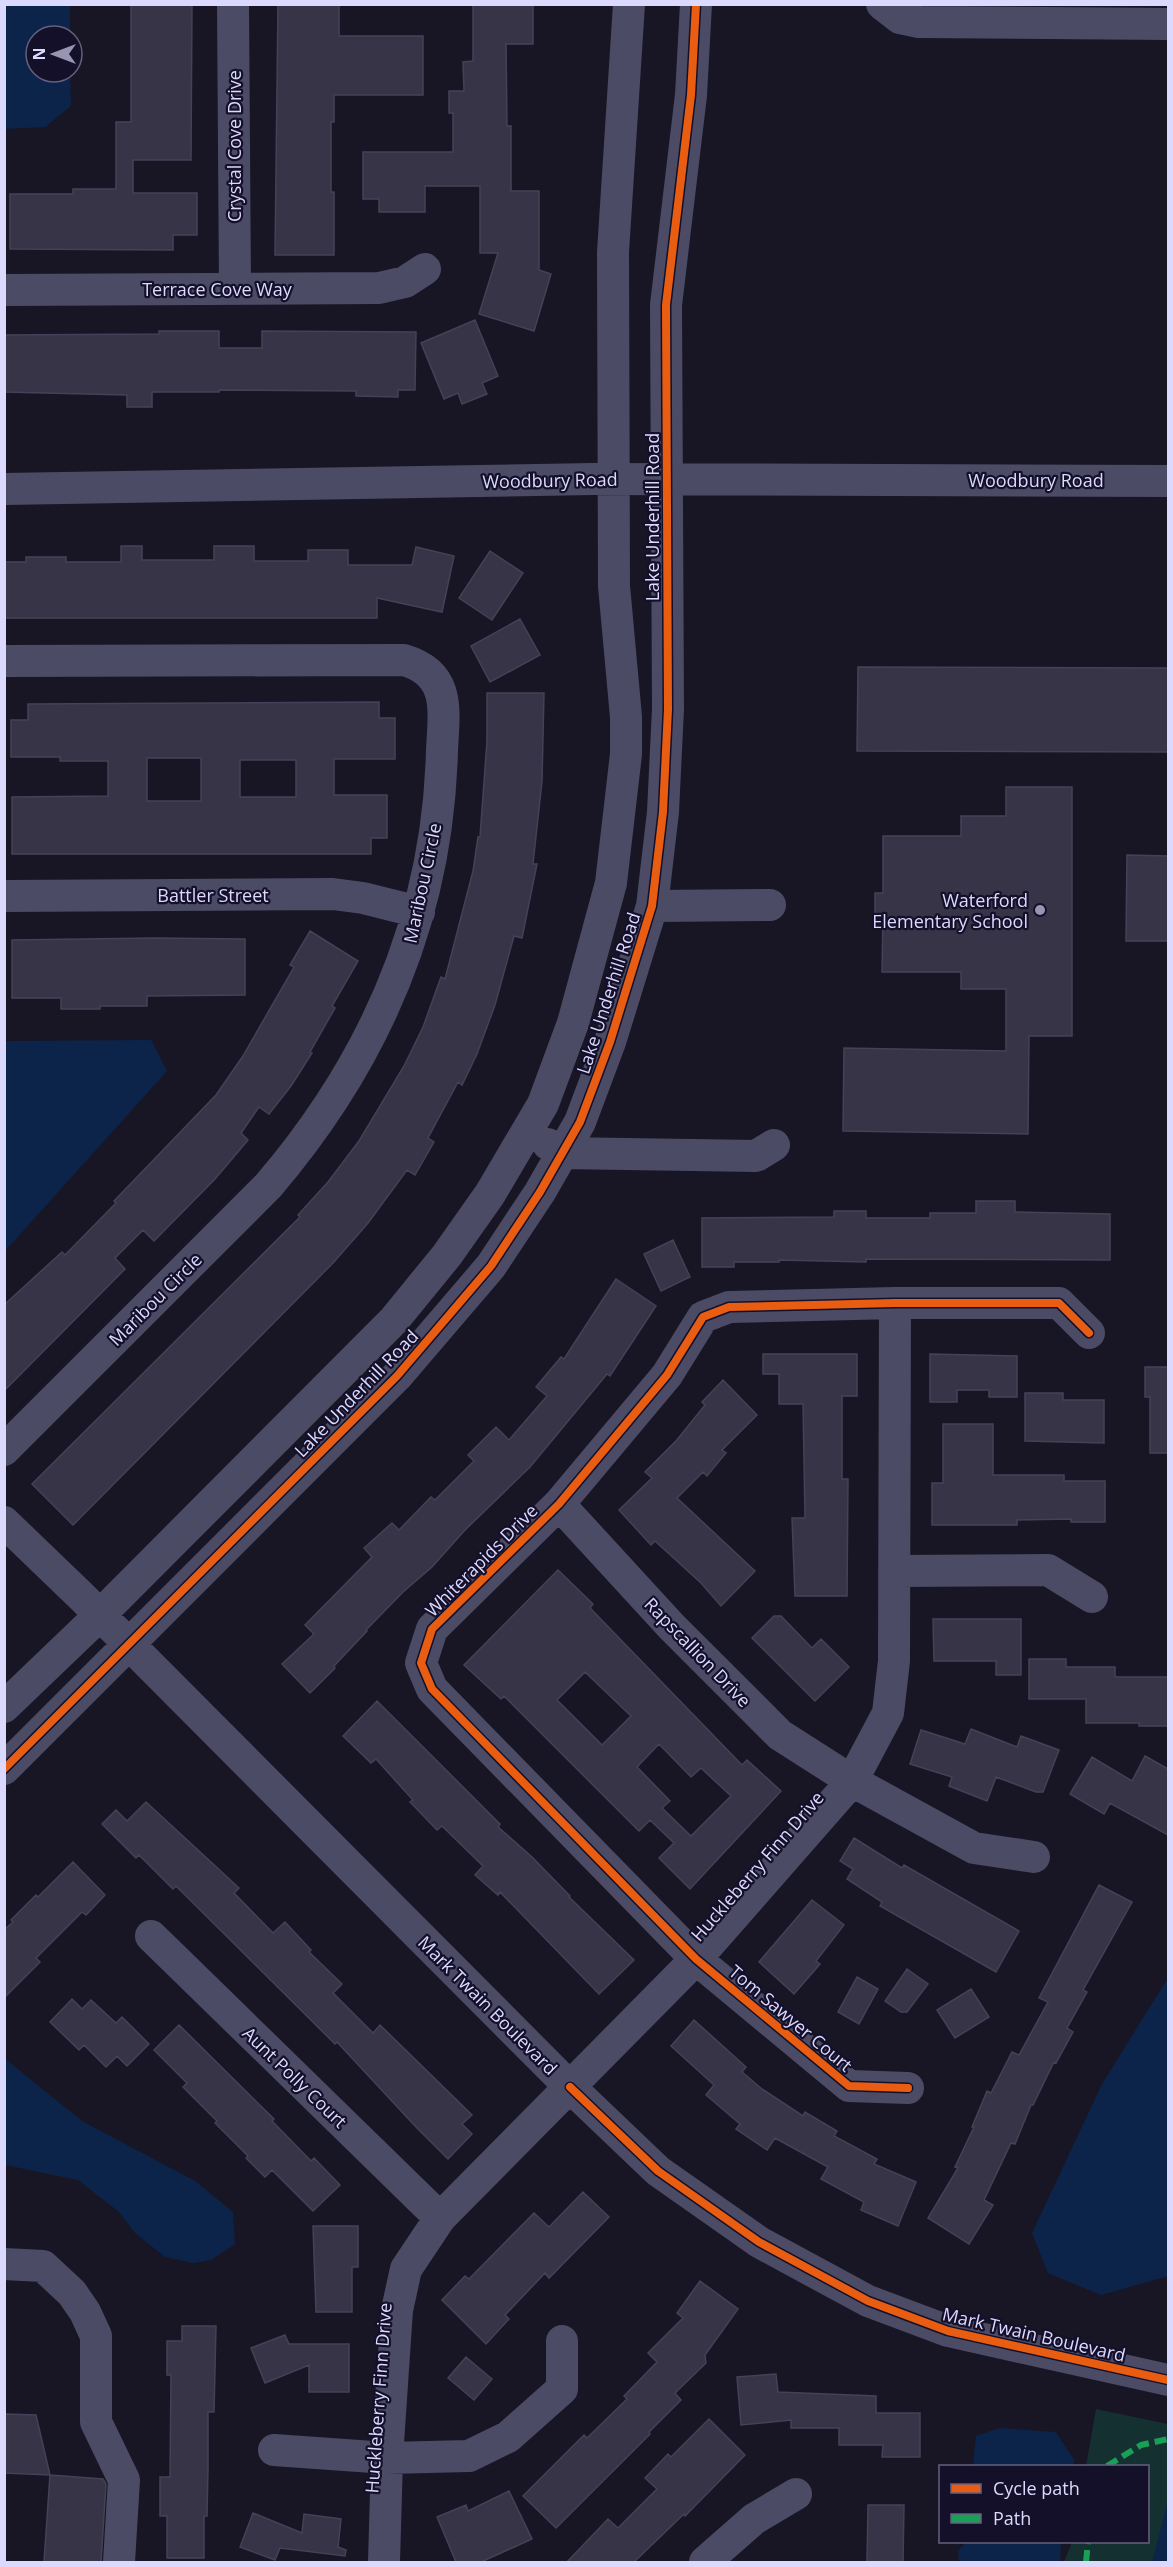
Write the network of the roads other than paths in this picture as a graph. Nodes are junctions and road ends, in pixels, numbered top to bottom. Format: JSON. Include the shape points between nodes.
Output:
{"nodes":[{"id":1,"x":233,"y":4,"type":"edge"},
{"id":2,"x":629,"y":4,"type":"edge"},
{"id":3,"x":696,"y":4,"type":"edge"},
{"id":4,"x":882,"y":4,"type":"edge"},
{"id":5,"x":1168,"y":24,"type":"edge"},
{"id":6,"x":425,"y":269,"type":"dead end"},
{"id":7,"x":234,"y":288,"type":"junction"},
{"id":8,"x":4,"y":290,"type":"edge"},
{"id":9,"x":613,"y":480,"type":"junction"},
{"id":10,"x":667,"y":480,"type":"junction"},
{"id":11,"x":1168,"y":481,"type":"edge"},
{"id":12,"x":4,"y":489,"type":"edge"},
{"id":13,"x":4,"y":661,"type":"edge"},
{"id":14,"x":4,"y":896,"type":"edge"},
{"id":15,"x":770,"y":905,"type":"dead end"},
{"id":16,"x":652,"y":906,"type":"junction"},
{"id":17,"x":419,"y":912,"type":"junction"},
{"id":18,"x":526,"y":1132,"type":"junction"},
{"id":19,"x":774,"y":1145,"type":"dead end"},
{"id":20,"x":562,"y":1153,"type":"junction"},
{"id":21,"x":895,"y":1303,"type":"junction"},
{"id":22,"x":1089,"y":1333,"type":"dead end"},
{"id":23,"x":4,"y":1450,"type":"edge"},
{"id":24,"x":559,"y":1504,"type":"junction"},
{"id":25,"x":4,"y":1522,"type":"edge"},
{"id":26,"x":895,"y":1571,"type":"junction"},
{"id":27,"x":1092,"y":1596,"type":"dead end"},
{"id":28,"x":100,"y":1615,"type":"junction"},
{"id":29,"x":129,"y":1644,"type":"junction"},
{"id":30,"x":4,"y":1707,"type":"edge"},
{"id":31,"x":4,"y":1768,"type":"edge"},
{"id":32,"x":852,"y":1781,"type":"junction"},
{"id":33,"x":1034,"y":1857,"type":"dead end"},
{"id":34,"x":151,"y":1936,"type":"dead end"},
{"id":35,"x":696,"y":1959,"type":"junction"},
{"id":36,"x":570,"y":2087,"type":"junction"},
{"id":37,"x":908,"y":2088,"type":"dead end"},
{"id":38,"x":440,"y":2218,"type":"junction"},
{"id":39,"x":4,"y":2264,"type":"edge"},
{"id":40,"x":562,"y":2342,"type":"dead end"},
{"id":41,"x":1168,"y":2380,"type":"edge"},
{"id":42,"x":274,"y":2450,"type":"dead end"},
{"id":43,"x":387,"y":2458,"type":"junction"},
{"id":44,"x":796,"y":2494,"type":"dead end"},
{"id":45,"x":119,"y":2562,"type":"edge"},
{"id":46,"x":384,"y":2562,"type":"edge"},
{"id":47,"x":705,"y":2562,"type":"edge"}],
"edges":[{"from":1,"to":7,"type":"street","name":"Crystal Cove Drive"},
{"from":2,"to":9,"type":"street","name":"Lake Underhill Road","via":[[613,252]]},
{"from":3,"to":10,"type":"street","name":"Lake Underhill Road","via":[[691,95],[666,305]]},
{"from":4,"to":5,"type":"street","via":[[900,18],[919,22]]},
{"from":6,"to":7,"type":"street","name":"Terrace Cove Way","via":[[405,282],[379,288]]},
{"from":7,"to":8,"type":"street","name":"Terrace Cove Way"},
{"from":9,"to":10,"type":"street","name":"Woodbury Road"},
{"from":9,"to":12,"type":"street","name":"Woodbury Road"},
{"from":9,"to":18,"type":"street","name":"Lake Underhill Road","via":[[614,605],[626,735],[611,883],[573,1023],[543,1104]]},
{"from":10,"to":11,"type":"street","name":"Woodbury Road"},
{"from":10,"to":16,"type":"street","name":"Lake Underhill Road","via":[[668,709],[663,812]]},
{"from":13,"to":17,"type":"street","name":"Maribou Circle","via":[[390,659],[418,664],[437,682],[444,710],[436,826]]},
{"from":14,"to":17,"type":"street","name":"Battler Street","via":[[333,894]]},
{"from":15,"to":16,"type":"street"},
{"from":16,"to":20,"type":"street","name":"Lake Underhill Road","via":[[610,1042],[580,1122]]},
{"from":17,"to":23,"type":"street","name":"Maribou Circle","via":[[393,988],[360,1054],[325,1113],[293,1156],[268,1186]]},
{"from":18,"to":20,"type":"street"},
{"from":18,"to":28,"type":"street","name":"Lake Underhill Road","via":[[470,1225],[394,1320]]},
{"from":19,"to":20,"type":"street","via":[[756,1156]]},
{"from":20,"to":29,"type":"street","name":"Lake Underhill Road","via":[[490,1266],[398,1376]]},
{"from":21,"to":22,"type":"street","name":"Whiterapids Drive","via":[[1059,1303]]},
{"from":21,"to":24,"type":"street","name":"Whiterapids Drive","via":[[729,1307],[703,1317],[668,1375]]},
{"from":21,"to":26,"type":"street","name":"Huckleberry Finn Drive"},
{"from":24,"to":32,"type":"street","name":"Rapscallion Drive","via":[[670,1626],[780,1735]]},
{"from":24,"to":35,"type":"street","name":"Whiterapids Drive","via":[[432,1629],[421,1663],[432,1689]]},
{"from":25,"to":28,"type":"street"},
{"from":26,"to":27,"type":"street","via":[[1048,1570]]},
{"from":26,"to":32,"type":"street","name":"Huckleberry Finn Drive","via":[[894,1661],[888,1713]]},
{"from":28,"to":29,"type":"street"},
{"from":28,"to":30,"type":"street","name":"Lake Underhill Road"},
{"from":29,"to":31,"type":"street","name":"Lake Underhill Road"},
{"from":29,"to":36,"type":"street","name":"Mark Twain Boulevard"},
{"from":32,"to":33,"type":"street","name":"Rapscallion Drive","via":[[974,1848]]},
{"from":32,"to":35,"type":"street","name":"Huckleberry Finn Drive"},
{"from":34,"to":38,"type":"street","name":"Aunt Polly Court"},
{"from":35,"to":36,"type":"street","name":"Huckleberry Finn Drive"},
{"from":35,"to":37,"type":"street","name":"Tom Sawyer Court","via":[[849,2086]]},
{"from":36,"to":38,"type":"street","name":"Huckleberry Finn Drive"},
{"from":36,"to":41,"type":"street","name":"Mark Twain Boulevard","via":[[658,2171],[759,2242],[868,2301],[948,2331]]},
{"from":38,"to":43,"type":"street","name":"Huckleberry Finn Drive","via":[[406,2269],[397,2310]]},
{"from":39,"to":45,"type":"street","via":[[43,2266],[72,2293],[96,2336],[96,2422],[124,2480]]},
{"from":40,"to":43,"type":"street","via":[[562,2389],[508,2437],[469,2456]]},
{"from":42,"to":43,"type":"street"},
{"from":43,"to":46,"type":"street","name":"Huckleberry Finn Drive"},
{"from":44,"to":47,"type":"street","via":[[754,2519]]}]}
